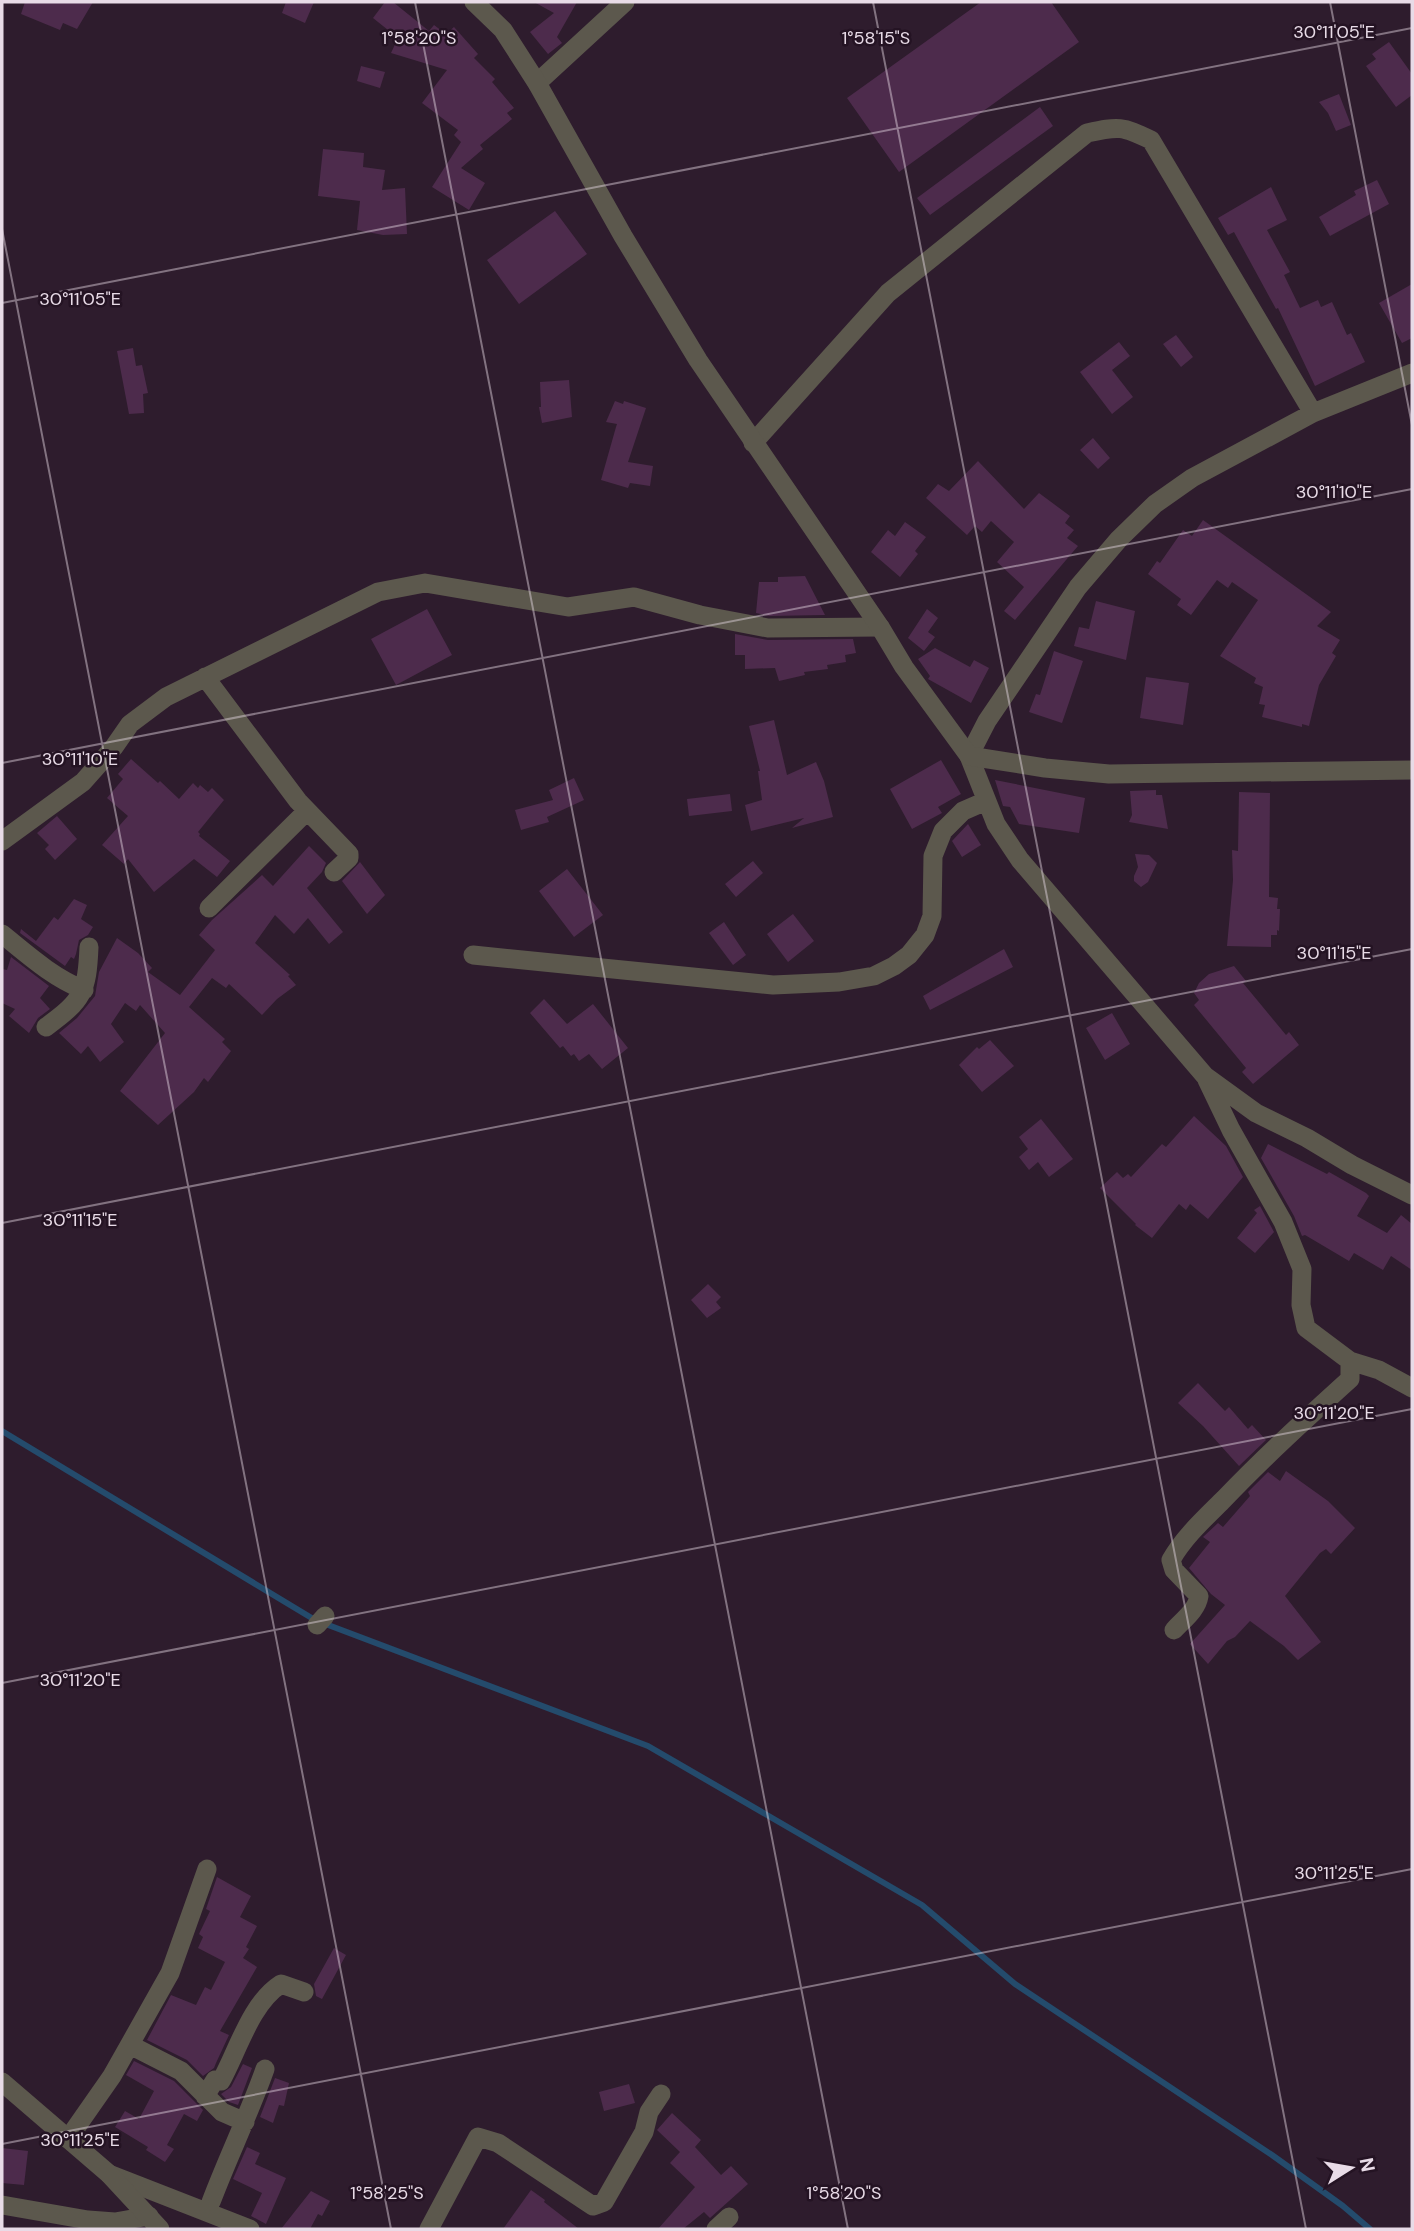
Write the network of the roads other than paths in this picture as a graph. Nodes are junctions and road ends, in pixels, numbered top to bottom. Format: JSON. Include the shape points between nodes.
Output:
{"nodes":[{"id":1,"x":474,"y":2,"type":"edge"},
{"id":2,"x":625,"y":2,"type":"edge"},
{"id":3,"x":537,"y":83,"type":"junction"},
{"id":4,"x":1412,"y":373,"type":"edge"},
{"id":5,"x":1313,"y":413,"type":"junction"},
{"id":6,"x":753,"y":443,"type":"junction"},
{"id":7,"x":880,"y":627,"type":"junction"},
{"id":8,"x":205,"y":677,"type":"junction"},
{"id":9,"x":969,"y":756,"type":"junction"},
{"id":10,"x":1412,"y":770,"type":"edge"},
{"id":11,"x":986,"y":801,"type":"junction"},
{"id":12,"x":307,"y":811,"type":"junction"},
{"id":13,"x":2,"y":841,"type":"edge"},
{"id":14,"x":334,"y":872,"type":"dead end"},
{"id":15,"x":209,"y":908,"type":"dead end"},
{"id":16,"x":2,"y":934,"type":"edge"},
{"id":17,"x":89,"y":947,"type":"dead end"},
{"id":18,"x":473,"y":955,"type":"dead end"},
{"id":19,"x":84,"y":990,"type":"junction"},
{"id":20,"x":46,"y":1027,"type":"dead end"},
{"id":21,"x":1205,"y":1076,"type":"junction"},
{"id":22,"x":1412,"y":1195,"type":"edge"},
{"id":23,"x":1350,"y":1361,"type":"junction"},
{"id":24,"x":1412,"y":1388,"type":"edge"},
{"id":25,"x":1174,"y":1630,"type":"dead end"},
{"id":26,"x":207,"y":1869,"type":"dead end"},
{"id":27,"x":304,"y":1992,"type":"dead end"},
{"id":28,"x":130,"y":2045,"type":"junction"},
{"id":29,"x":265,"y":2069,"type":"dead end"},
{"id":30,"x":2,"y":2082,"type":"edge"},
{"id":31,"x":661,"y":2094,"type":"dead end"},
{"id":32,"x":205,"y":2096,"type":"junction"},
{"id":33,"x":245,"y":2122,"type":"junction"},
{"id":34,"x":68,"y":2139,"type":"junction"},
{"id":35,"x":109,"y":2174,"type":"junction"},
{"id":36,"x":211,"y":2202,"type":"dead end"},
{"id":37,"x":2,"y":2205,"type":"edge"},
{"id":38,"x":155,"y":2223,"type":"edge"},
{"id":39,"x":250,"y":2229,"type":"edge"},
{"id":40,"x":429,"y":2229,"type":"edge"}],
"edges":[{"from":1,"to":3,"type":"street","via":[[503,30]]},
{"from":2,"to":3,"type":"street"},
{"from":3,"to":6,"type":"street","via":[[656,292]]},
{"from":4,"to":5,"type":"street"},
{"from":5,"to":6,"type":"street","via":[[1151,140],[1125,127],[1087,133],[888,293]]},
{"from":5,"to":9,"type":"street","via":[[1192,478],[1155,504],[1119,539],[1078,587],[987,721]]},
{"from":6,"to":7,"type":"street"},
{"from":7,"to":8,"type":"street","via":[[768,628],[634,597],[568,607],[425,583],[378,592]]},
{"from":7,"to":9,"type":"street"},
{"from":8,"to":12,"type":"street"},
{"from":8,"to":13,"type":"street","via":[[166,697],[130,724],[83,782]]},
{"from":9,"to":10,"type":"street","via":[[1109,774]]},
{"from":9,"to":11,"type":"street"},
{"from":11,"to":18,"type":"street","via":[[963,811],[943,831],[933,856],[932,916],[925,935],[909,955],[874,976],[773,985]]},
{"from":11,"to":21,"type":"street","via":[[1020,860]]},
{"from":12,"to":14,"type":"street","via":[[349,854]]},
{"from":12,"to":15,"type":"street"},
{"from":16,"to":19,"type":"street","via":[[57,977]]},
{"from":17,"to":19,"type":"street"},
{"from":19,"to":20,"type":"street","via":[[66,1013]]},
{"from":21,"to":22,"type":"street","via":[[1256,1113]]},
{"from":21,"to":23,"type":"street","via":[[1303,1269],[1301,1305],[1306,1328]]},
{"from":23,"to":24,"type":"street"},
{"from":23,"to":25,"type":"street","via":[[1350,1379],[1254,1468],[1176,1551],[1171,1560],[1174,1570],[1199,1600]]},
{"from":26,"to":28,"type":"street","via":[[170,1973]]},
{"from":27,"to":32,"type":"street","via":[[281,1984],[272,1990],[257,2007],[221,2081],[215,2080]]},
{"from":28,"to":32,"type":"street","via":[[181,2071]]},
{"from":28,"to":34,"type":"street"},
{"from":29,"to":33,"type":"street"},
{"from":30,"to":34,"type":"street"},
{"from":31,"to":40,"type":"street","via":[[604,2202],[593,2206],[498,2143],[478,2137]]},
{"from":32,"to":33,"type":"street","via":[[222,2112]]},
{"from":33,"to":36,"type":"street"},
{"from":34,"to":35,"type":"street"},
{"from":35,"to":38,"type":"street"},
{"from":35,"to":39,"type":"street"},
{"from":37,"to":38,"type":"street","via":[[88,2220]]}]}
